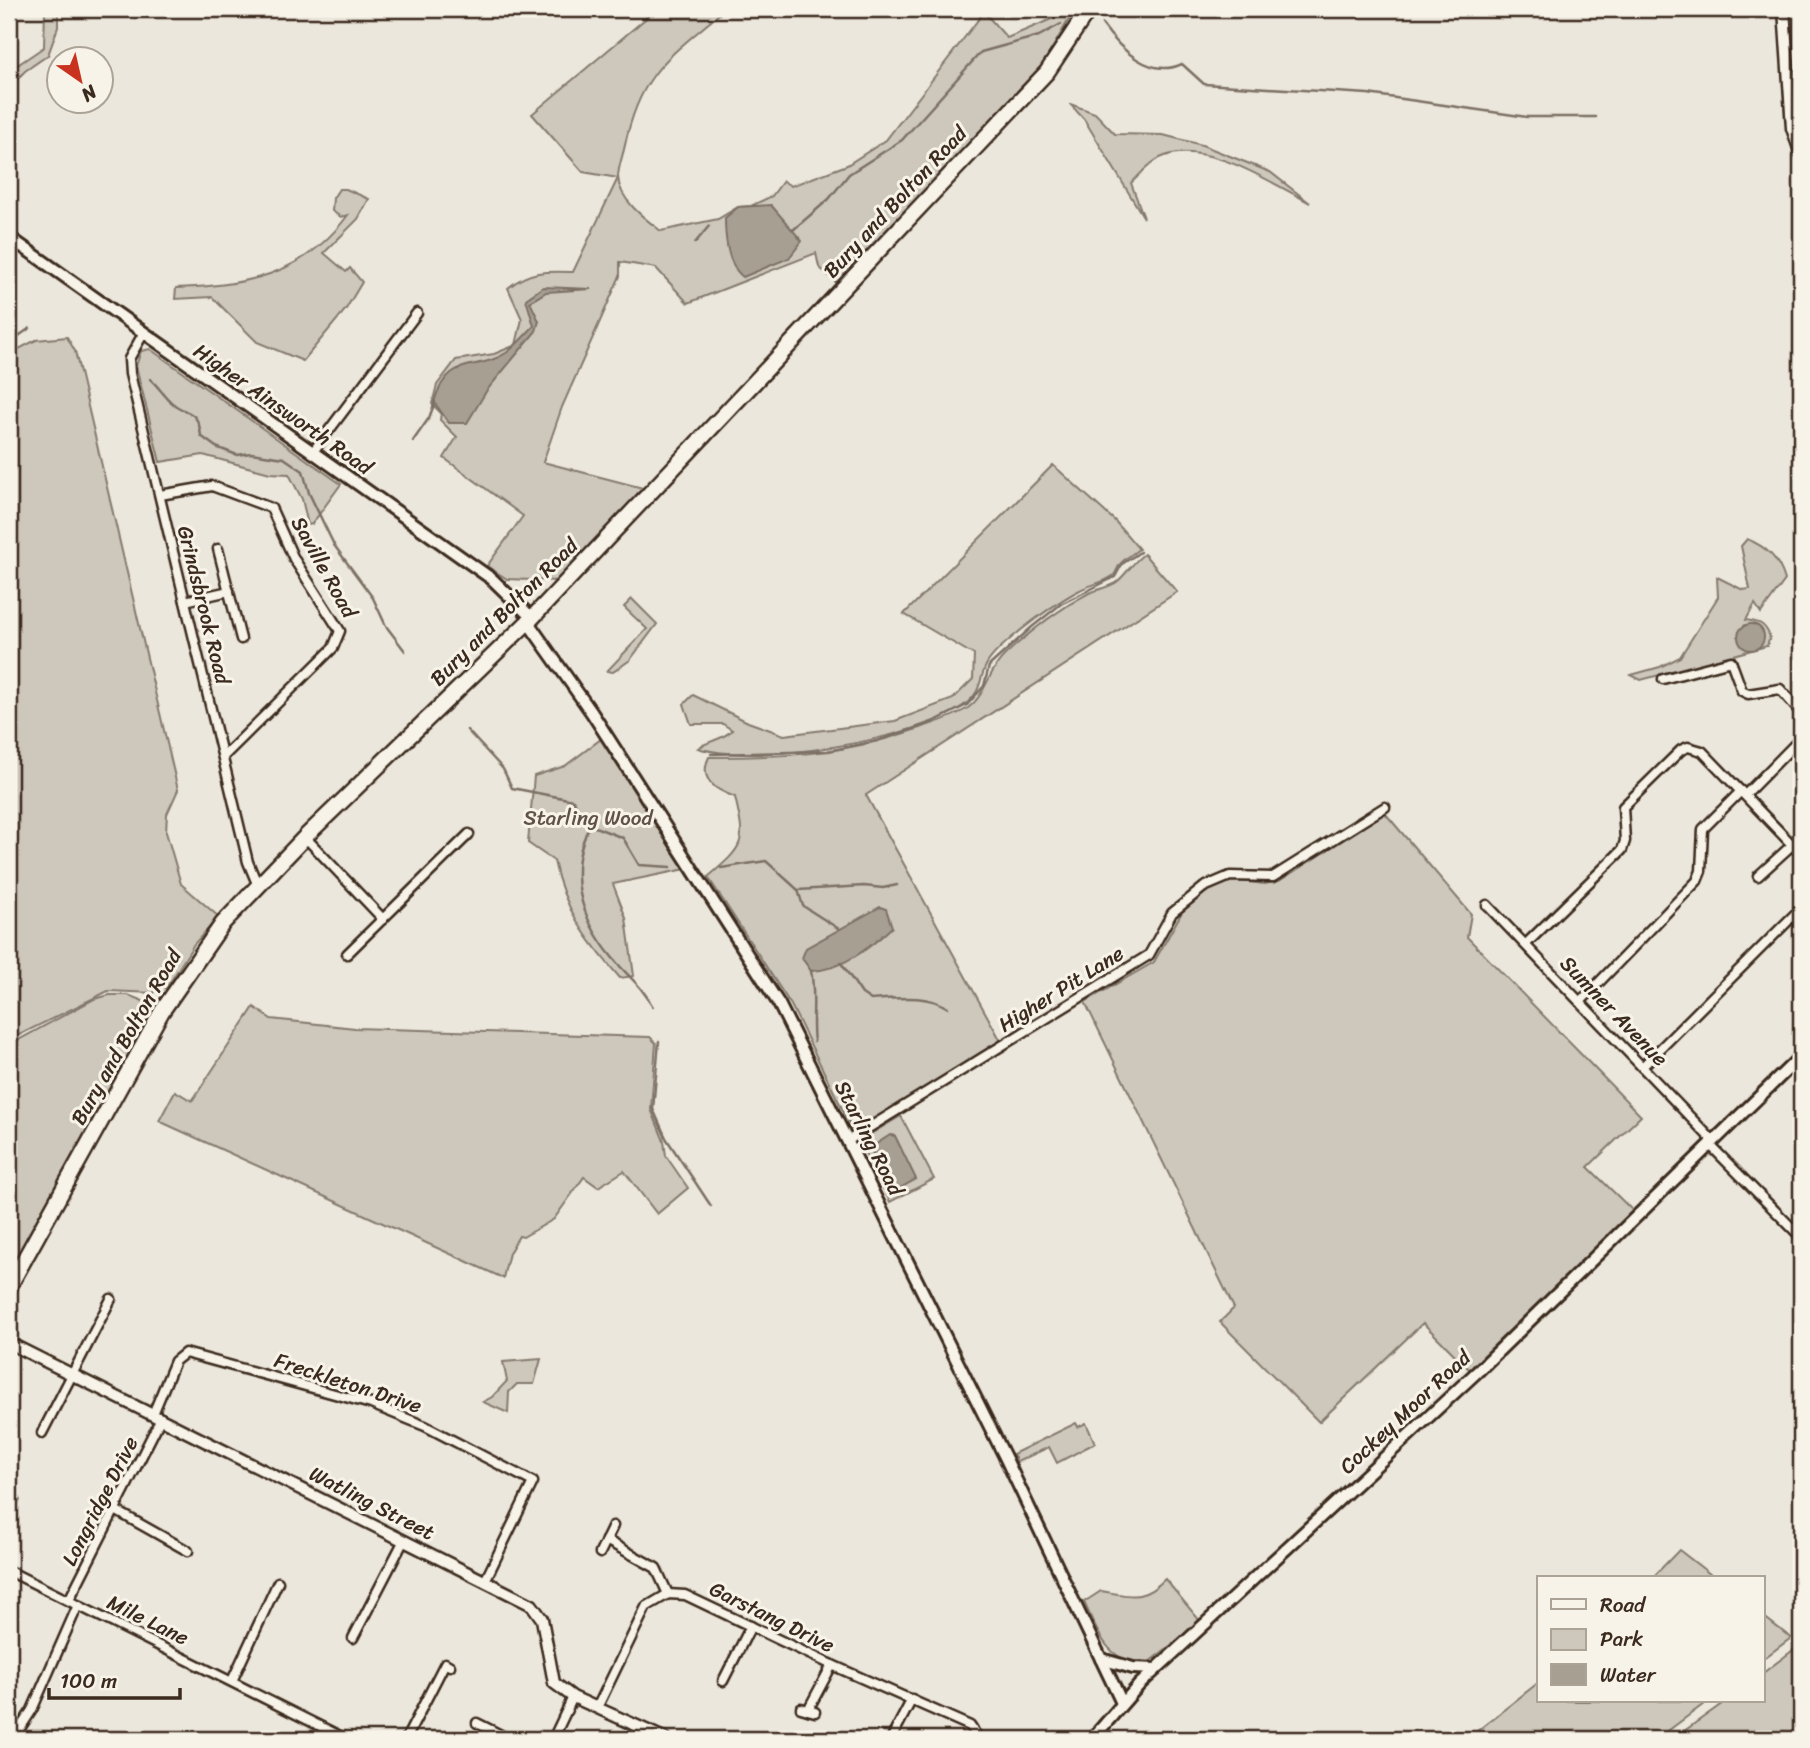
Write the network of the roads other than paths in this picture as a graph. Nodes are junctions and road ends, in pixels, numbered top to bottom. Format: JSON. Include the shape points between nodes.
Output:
{"nodes":[{"id":1,"x":1089,"y":9,"type":"edge"},
{"id":2,"x":1784,"y":9,"type":"edge"},
{"id":3,"x":1801,"y":154,"type":"edge"},
{"id":4,"x":9,"y":237,"type":"edge"},
{"id":5,"x":417,"y":313,"type":"dead end"},
{"id":6,"x":143,"y":334,"type":"junction"},
{"id":7,"x":312,"y":453,"type":"junction"},
{"id":8,"x":160,"y":495,"type":"junction"},
{"id":9,"x":218,"y":549,"type":"dead end"},
{"id":10,"x":229,"y":591,"type":"junction"},
{"id":11,"x":185,"y":601,"type":"junction"},
{"id":12,"x":530,"y":620,"type":"junction"},
{"id":13,"x":242,"y":639,"type":"dead end"},
{"id":14,"x":1663,"y":679,"type":"dead end"},
{"id":15,"x":1801,"y":713,"type":"edge"},
{"id":16,"x":1801,"y":738,"type":"edge"},
{"id":17,"x":224,"y":755,"type":"junction"},
{"id":18,"x":1743,"y":793,"type":"junction"},
{"id":19,"x":1385,"y":807,"type":"dead end"},
{"id":20,"x":469,"y":834,"type":"dead end"},
{"id":21,"x":304,"y":837,"type":"junction"},
{"id":22,"x":1792,"y":845,"type":"junction"},
{"id":23,"x":1801,"y":854,"type":"edge"},
{"id":24,"x":1758,"y":877,"type":"dead end"},
{"id":25,"x":258,"y":886,"type":"junction"},
{"id":26,"x":1487,"y":905,"type":"dead end"},
{"id":27,"x":1801,"y":908,"type":"edge"},
{"id":28,"x":383,"y":919,"type":"junction"},
{"id":29,"x":1526,"y":944,"type":"junction"},
{"id":30,"x":347,"y":954,"type":"dead end"},
{"id":31,"x":1580,"y":1002,"type":"junction"},
{"id":32,"x":1801,"y":1056,"type":"edge"},
{"id":33,"x":1642,"y":1067,"type":"junction"},
{"id":34,"x":849,"y":1140,"type":"junction"},
{"id":35,"x":1712,"y":1144,"type":"junction"},
{"id":36,"x":1801,"y":1237,"type":"edge"},
{"id":37,"x":9,"y":1287,"type":"edge"},
{"id":38,"x":111,"y":1299,"type":"dead end"},
{"id":39,"x":9,"y":1343,"type":"edge"},
{"id":40,"x":73,"y":1373,"type":"junction"},
{"id":41,"x":157,"y":1416,"type":"junction"},
{"id":42,"x":42,"y":1433,"type":"dead end"},
{"id":43,"x":14,"y":1499,"type":"dead end"},
{"id":44,"x":9,"y":1509,"type":"edge"},
{"id":45,"x":115,"y":1510,"type":"junction"},
{"id":46,"x":613,"y":1526,"type":"dead end"},
{"id":47,"x":404,"y":1540,"type":"junction"},
{"id":48,"x":606,"y":1540,"type":"junction"},
{"id":49,"x":188,"y":1551,"type":"dead end"},
{"id":50,"x":600,"y":1553,"type":"dead end"},
{"id":51,"x":9,"y":1571,"type":"edge"},
{"id":52,"x":485,"y":1581,"type":"junction"},
{"id":53,"x":278,"y":1583,"type":"dead end"},
{"id":54,"x":668,"y":1594,"type":"junction"},
{"id":55,"x":69,"y":1600,"type":"junction"},
{"id":56,"x":78,"y":1605,"type":"junction"},
{"id":57,"x":751,"y":1626,"type":"junction"},
{"id":58,"x":353,"y":1638,"type":"dead end"},
{"id":59,"x":1101,"y":1659,"type":"junction"},
{"id":60,"x":832,"y":1665,"type":"junction"},
{"id":61,"x":450,"y":1666,"type":"dead end"},
{"id":62,"x":1156,"y":1669,"type":"junction"},
{"id":63,"x":232,"y":1681,"type":"junction"},
{"id":64,"x":723,"y":1681,"type":"dead end"},
{"id":65,"x":573,"y":1697,"type":"junction"},
{"id":66,"x":912,"y":1699,"type":"junction"},
{"id":67,"x":1122,"y":1703,"type":"junction"},
{"id":68,"x":597,"y":1707,"type":"junction"},
{"id":69,"x":808,"y":1710,"type":"dead end"},
{"id":70,"x":477,"y":1723,"type":"dead end"},
{"id":71,"x":1099,"y":1737,"type":"edge"},
{"id":72,"x":13,"y":1739,"type":"edge"},
{"id":73,"x":346,"y":1739,"type":"edge"},
{"id":74,"x":406,"y":1739,"type":"edge"},
{"id":75,"x":509,"y":1739,"type":"edge"},
{"id":76,"x":553,"y":1739,"type":"edge"},
{"id":77,"x":666,"y":1739,"type":"edge"},
{"id":78,"x":891,"y":1739,"type":"edge"},
{"id":79,"x":979,"y":1739,"type":"edge"}],
"edges":[{"from":1,"to":12,"type":"highway","name":"Bury and Bolton Road","via":[[1047,72]]},
{"from":2,"to":3,"type":"street","via":[[1791,128]]},
{"from":4,"to":6,"type":"main road","name":"Higher Ainsworth Road"},
{"from":5,"to":7,"type":"street"},
{"from":6,"to":7,"type":"main road","name":"Higher Ainsworth Road"},
{"from":6,"to":8,"type":"street","name":"Grindsbrook Road","via":[[129,365]]},
{"from":7,"to":12,"type":"main road","name":"Higher Ainsworth Road","via":[[492,579]]},
{"from":8,"to":11,"type":"street","name":"Grindsbrook Road"},
{"from":8,"to":17,"type":"street","name":"Saville Road","via":[[212,486],[271,508],[294,559],[340,631],[333,648]]},
{"from":9,"to":10,"type":"street"},
{"from":10,"to":11,"type":"street"},
{"from":10,"to":13,"type":"street"},
{"from":11,"to":17,"type":"street","name":"Grindsbrook Road"},
{"from":12,"to":21,"type":"highway","name":"Bury and Bolton Road"},
{"from":12,"to":34,"type":"main road","name":"Starling Road","via":[[779,1004]]},
{"from":14,"to":15,"type":"street","via":[[1731,661],[1742,691],[1780,690]]},
{"from":16,"to":18,"type":"street"},
{"from":17,"to":25,"type":"street","name":"Grindsbrook Road","via":[[248,862]]},
{"from":18,"to":22,"type":"street"},
{"from":18,"to":29,"type":"street","via":[[1702,751],[1695,747],[1681,750],[1623,807],[1622,850]]},
{"from":18,"to":31,"type":"street","via":[[1703,829],[1698,881]]},
{"from":19,"to":34,"type":"street","name":"Higher Pit Lane","via":[[1273,877],[1230,876],[1204,887],[1172,913],[1149,955]]},
{"from":20,"to":28,"type":"street"},
{"from":21,"to":25,"type":"highway","name":"Bury and Bolton Road"},
{"from":21,"to":28,"type":"street"},
{"from":22,"to":23,"type":"street"},
{"from":22,"to":24,"type":"street"},
{"from":25,"to":37,"type":"highway","name":"Bury and Bolton Road","via":[[208,942],[162,1011]]},
{"from":26,"to":29,"type":"street","name":"Sumner Avenue"},
{"from":27,"to":33,"type":"street"},
{"from":28,"to":30,"type":"street"},
{"from":29,"to":31,"type":"street","name":"Sumner Avenue"},
{"from":31,"to":33,"type":"street","name":"Sumner Avenue"},
{"from":32,"to":35,"type":"main road","name":"Cockey Moor Road"},
{"from":33,"to":35,"type":"street","name":"Sumner Avenue"},
{"from":34,"to":59,"type":"main road","name":"Starling Road"},
{"from":35,"to":36,"type":"street","name":"Sumner Avenue"},
{"from":35,"to":62,"type":"main road","name":"Cockey Moor Road","via":[[1280,1558]]},
{"from":38,"to":40,"type":"street"},
{"from":39,"to":40,"type":"street","name":"Watling Street"},
{"from":40,"to":41,"type":"street","name":"Watling Street"},
{"from":40,"to":42,"type":"street"},
{"from":41,"to":45,"type":"street","name":"Longridge Drive"},
{"from":41,"to":47,"type":"street","name":"Watling Street"},
{"from":41,"to":52,"type":"street","name":"Freckleton Drive","via":[[175,1361],[185,1353],[370,1404],[425,1426],[533,1482]]},
{"from":43,"to":44,"type":"street"},
{"from":45,"to":49,"type":"street"},
{"from":45,"to":55,"type":"street","name":"Longridge Drive"},
{"from":46,"to":48,"type":"street"},
{"from":47,"to":52,"type":"street","name":"Watling Street"},
{"from":47,"to":58,"type":"street"},
{"from":48,"to":50,"type":"street"},
{"from":48,"to":54,"type":"street","via":[[656,1568]]},
{"from":51,"to":55,"type":"street","name":"Mile Lane"},
{"from":52,"to":65,"type":"street","name":"Watling Street","via":[[532,1605],[542,1619],[554,1683]]},
{"from":53,"to":63,"type":"street"},
{"from":54,"to":57,"type":"street","name":"Garstang Drive","via":[[685,1595]]},
{"from":54,"to":68,"type":"street","via":[[646,1607]]},
{"from":55,"to":56,"type":"street","name":"Mile Lane"},
{"from":56,"to":63,"type":"street","name":"Mile Lane"},
{"from":56,"to":72,"type":"street","via":[[32,1710]]},
{"from":57,"to":60,"type":"street","name":"Garstang Drive"},
{"from":57,"to":64,"type":"street"},
{"from":59,"to":62,"type":"main road"},
{"from":59,"to":67,"type":"main road","name":"Starling Road"},
{"from":60,"to":66,"type":"street","name":"Garstang Drive"},
{"from":60,"to":69,"type":"street"},
{"from":61,"to":74,"type":"street","via":[[445,1663]]},
{"from":62,"to":67,"type":"main road","name":"Cockey Moor Road"},
{"from":63,"to":73,"type":"street","name":"Mile Lane"},
{"from":65,"to":68,"type":"street","name":"Watling Street"},
{"from":65,"to":76,"type":"street"},
{"from":66,"to":78,"type":"street"},
{"from":66,"to":79,"type":"street","name":"Garstang Drive","via":[[970,1726]]},
{"from":67,"to":71,"type":"main road","name":"Cockey Moor Road"},
{"from":68,"to":77,"type":"street","name":"Watling Street"},
{"from":70,"to":75,"type":"street"}]}
